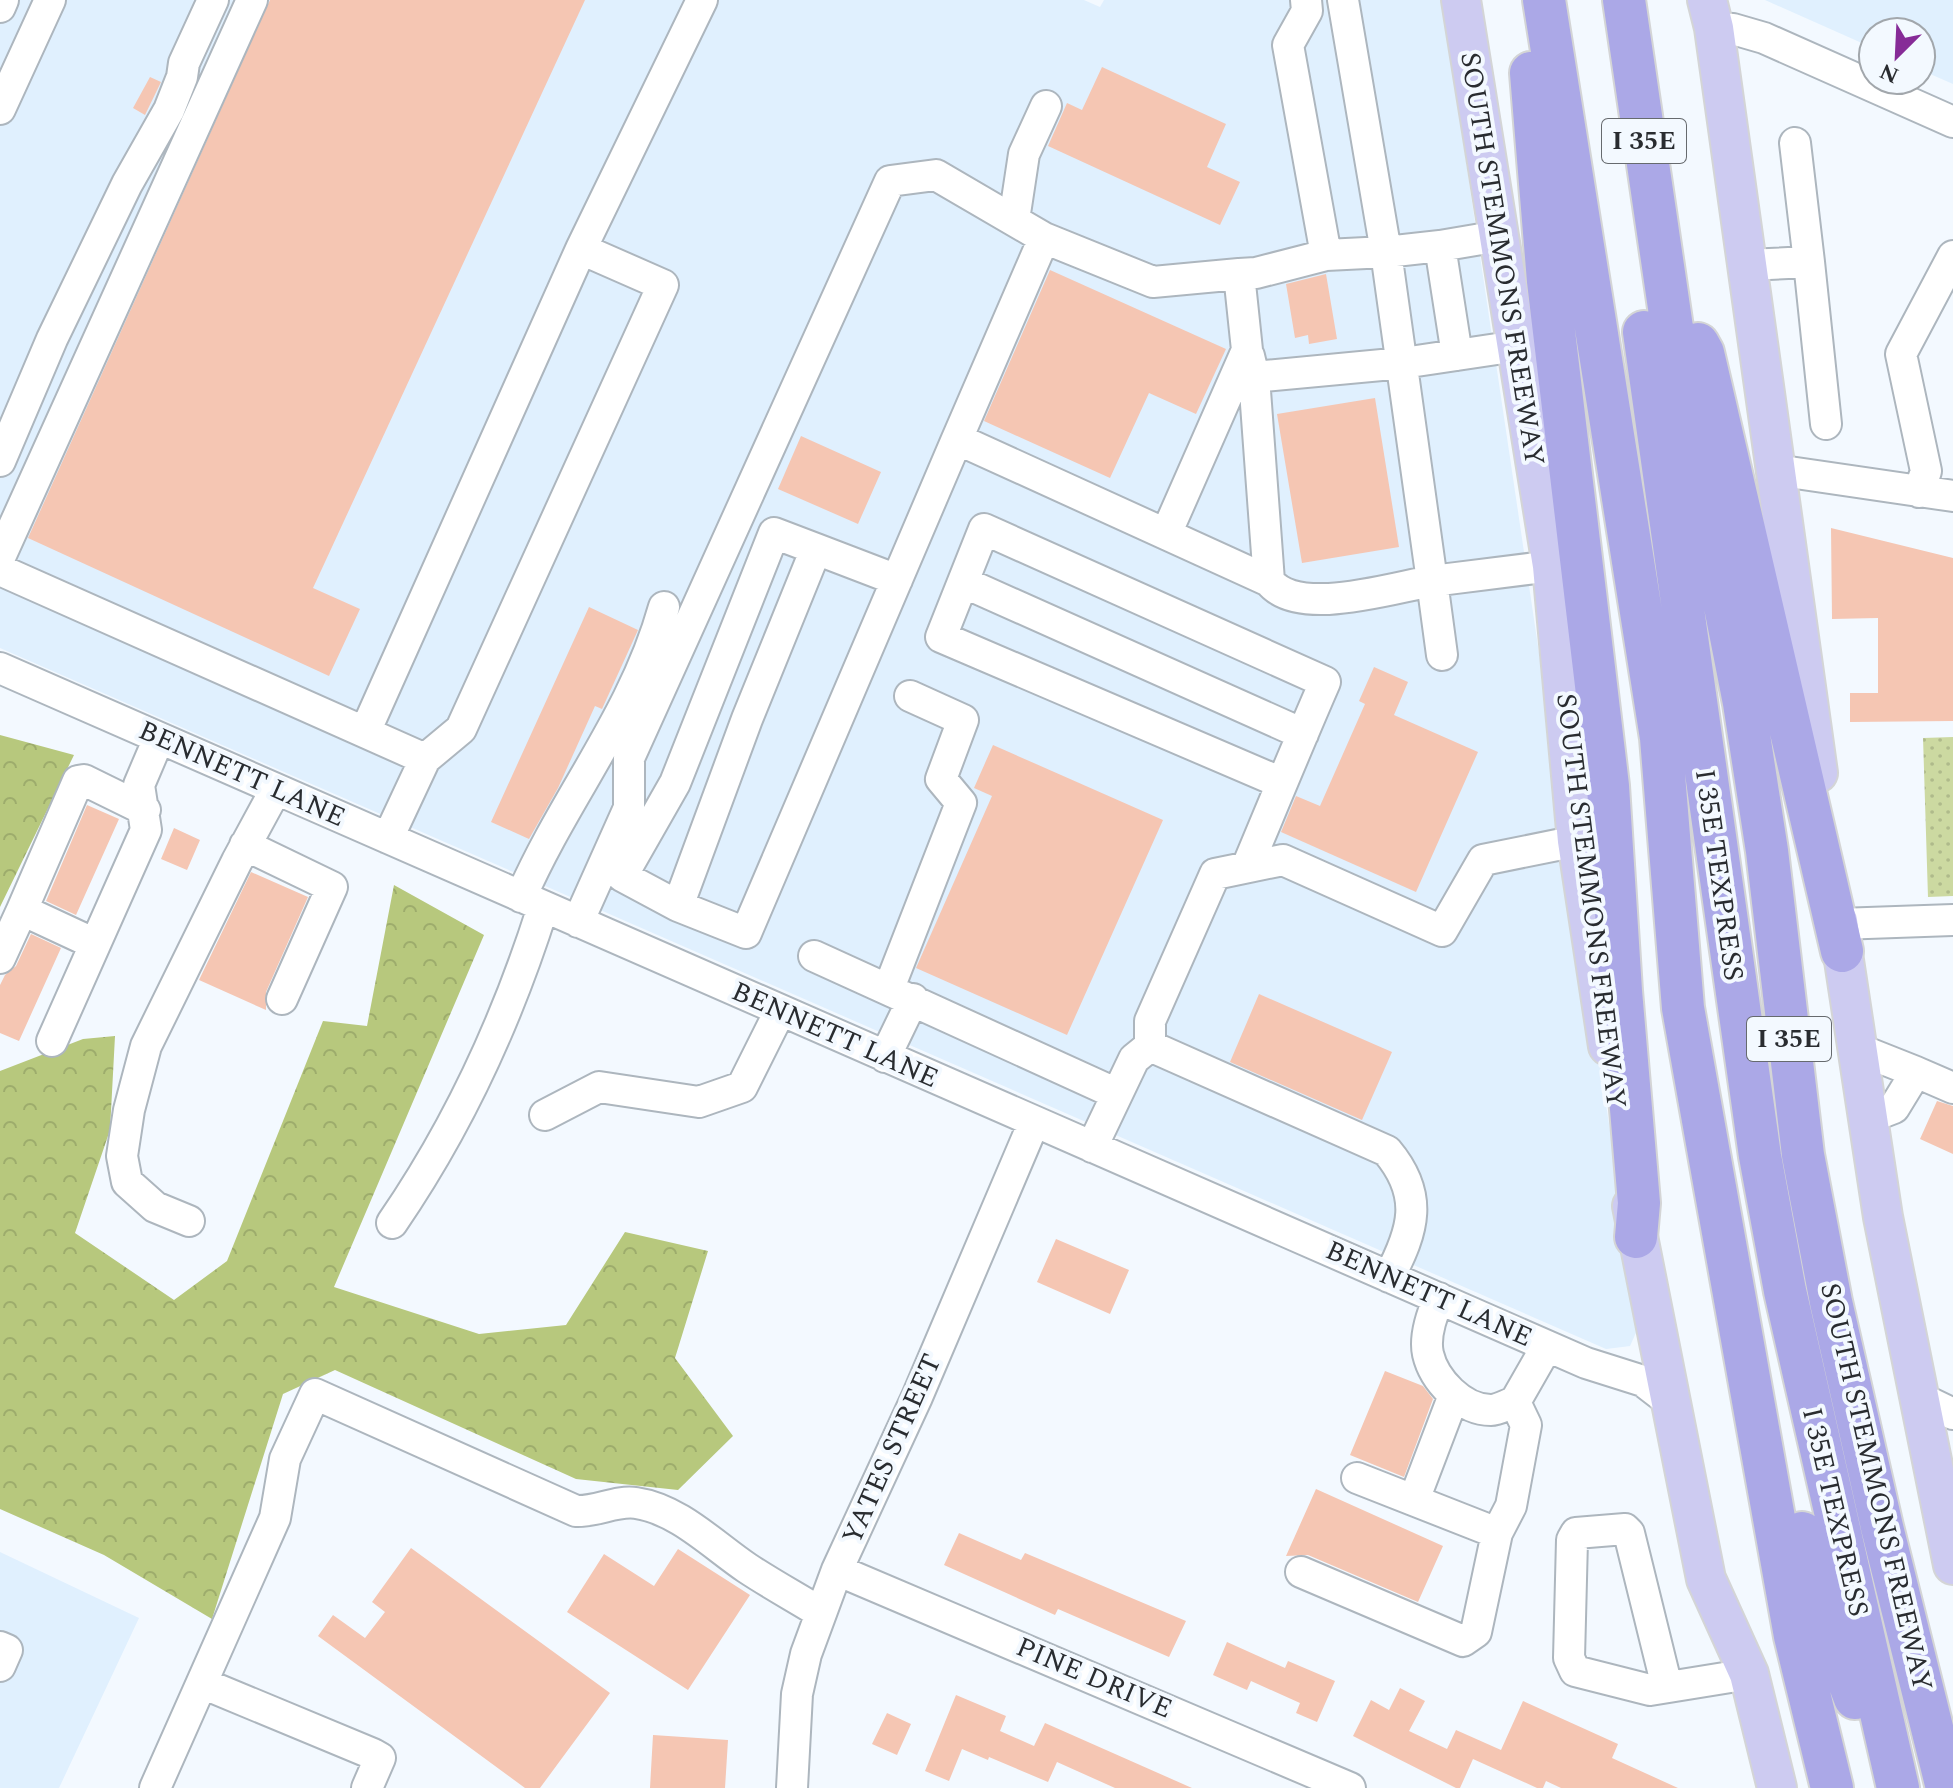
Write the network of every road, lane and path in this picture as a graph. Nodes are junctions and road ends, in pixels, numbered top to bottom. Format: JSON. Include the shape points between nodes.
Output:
{"nodes":[{"id":1,"x":3,"y":0,"type":"edge"},
{"id":2,"x":50,"y":0,"type":"edge"},
{"id":3,"x":213,"y":0,"type":"edge"},
{"id":4,"x":252,"y":0,"type":"edge"},
{"id":5,"x":702,"y":0,"type":"edge"},
{"id":6,"x":1306,"y":0,"type":"edge"},
{"id":7,"x":1343,"y":0,"type":"edge"},
{"id":8,"x":1461,"y":0,"type":"edge"},
{"id":9,"x":1525,"y":0,"type":"edge"},
{"id":10,"x":1544,"y":0,"type":"edge"},
{"id":11,"x":1598,"y":0,"type":"edge"},
{"id":12,"x":1624,"y":0,"type":"edge"},
{"id":13,"x":0,"y":7,"type":"edge"},
{"id":14,"x":1710,"y":14,"type":"edge"},
{"id":15,"x":1046,"y":106,"type":"dead end"},
{"id":16,"x":0,"y":109,"type":"edge"},
{"id":17,"x":1953,"y":122,"type":"edge"},
{"id":18,"x":1795,"y":143,"type":"dead end"},
{"id":19,"x":1014,"y":220,"type":"junction"},
{"id":20,"x":1499,"y":236,"type":"junction"},
{"id":21,"x":1044,"y":238,"type":"junction"},
{"id":22,"x":1440,"y":246,"type":"junction"},
{"id":23,"x":581,"y":249,"type":"junction"},
{"id":24,"x":1386,"y":252,"type":"junction"},
{"id":25,"x":1326,"y":255,"type":"junction"},
{"id":26,"x":1953,"y":256,"type":"edge"},
{"id":27,"x":1809,"y":262,"type":"junction"},
{"id":28,"x":1747,"y":265,"type":"junction"},
{"id":29,"x":1239,"y":274,"type":"junction"},
{"id":30,"x":1665,"y":283,"type":"junction"},
{"id":31,"x":1517,"y":346,"type":"junction"},
{"id":32,"x":1457,"y":355,"type":"junction"},
{"id":33,"x":1250,"y":363,"type":"junction"},
{"id":34,"x":1403,"y":363,"type":"junction"},
{"id":35,"x":1826,"y":424,"type":"dead end"},
{"id":36,"x":957,"y":439,"type":"junction"},
{"id":37,"x":0,"y":461,"type":"edge"},
{"id":38,"x":1775,"y":470,"type":"junction"},
{"id":39,"x":1919,"y":492,"type":"junction"},
{"id":40,"x":1953,"y":496,"type":"edge"},
{"id":41,"x":1166,"y":534,"type":"junction"},
{"id":42,"x":816,"y":549,"type":"junction"},
{"id":43,"x":0,"y":557,"type":"edge"},
{"id":44,"x":1552,"y":566,"type":"junction"},
{"id":45,"x":0,"y":570,"type":"edge"},
{"id":46,"x":897,"y":580,"type":"junction"},
{"id":47,"x":1269,"y":581,"type":"junction"},
{"id":48,"x":1432,"y":581,"type":"junction"},
{"id":49,"x":963,"y":582,"type":"junction"},
{"id":50,"x":664,"y":607,"type":"dead end"},
{"id":51,"x":1442,"y":655,"type":"dead end"},
{"id":52,"x":0,"y":668,"type":"edge"},
{"id":53,"x":910,"y":696,"type":"dead end"},
{"id":54,"x":365,"y":732,"type":"junction"},
{"id":55,"x":1303,"y":734,"type":"junction"},
{"id":56,"x":159,"y":738,"type":"junction"},
{"id":57,"x":425,"y":759,"type":"junction"},
{"id":58,"x":1282,"y":783,"type":"junction"},
{"id":59,"x":276,"y":789,"type":"junction"},
{"id":60,"x":145,"y":810,"type":"junction"},
{"id":61,"x":388,"y":838,"type":"junction"},
{"id":62,"x":1577,"y":841,"type":"junction"},
{"id":63,"x":245,"y":845,"type":"junction"},
{"id":64,"x":1247,"y":867,"type":"junction"},
{"id":65,"x":532,"y":902,"type":"junction"},
{"id":66,"x":678,"y":906,"type":"junction"},
{"id":67,"x":22,"y":910,"type":"junction"},
{"id":68,"x":1953,"y":920,"type":"edge"},
{"id":69,"x":578,"y":922,"type":"junction"},
{"id":70,"x":1840,"y":938,"type":"junction"},
{"id":71,"x":95,"y":944,"type":"junction"},
{"id":72,"x":814,"y":956,"type":"dead end"},
{"id":73,"x":0,"y":958,"type":"edge"},
{"id":74,"x":901,"y":994,"type":"junction"},
{"id":75,"x":282,"y":999,"type":"dead end"},
{"id":76,"x":780,"y":1011,"type":"junction"},
{"id":77,"x":52,"y":1041,"type":"dead end"},
{"id":78,"x":1150,"y":1046,"type":"junction"},
{"id":79,"x":1858,"y":1049,"type":"junction"},
{"id":80,"x":885,"y":1057,"type":"junction"},
{"id":81,"x":1916,"y":1072,"type":"junction"},
{"id":82,"x":1953,"y":1088,"type":"edge"},
{"id":83,"x":1117,"y":1094,"type":"junction"},
{"id":84,"x":545,"y":1115,"type":"dead end"},
{"id":85,"x":1868,"y":1118,"type":"junction"},
{"id":86,"x":1034,"y":1122,"type":"junction"},
{"id":87,"x":1092,"y":1147,"type":"junction"},
{"id":88,"x":189,"y":1221,"type":"dead end"},
{"id":89,"x":392,"y":1223,"type":"dead end"},
{"id":90,"x":1636,"y":1237,"type":"junction"},
{"id":91,"x":1730,"y":1265,"type":"junction"},
{"id":92,"x":1389,"y":1277,"type":"junction"},
{"id":93,"x":1439,"y":1298,"type":"junction"},
{"id":94,"x":1547,"y":1346,"type":"junction"},
{"id":95,"x":1454,"y":1395,"type":"junction"},
{"id":96,"x":1918,"y":1397,"type":"junction"},
{"id":97,"x":1669,"y":1401,"type":"junction"},
{"id":98,"x":1515,"y":1402,"type":"junction"},
{"id":99,"x":1953,"y":1414,"type":"edge"},
{"id":100,"x":1357,"y":1478,"type":"dead end"},
{"id":101,"x":1414,"y":1500,"type":"junction"},
{"id":102,"x":1497,"y":1533,"type":"junction"},
{"id":103,"x":1952,"y":1555,"type":"edge"},
{"id":104,"x":837,"y":1570,"type":"junction"},
{"id":105,"x":1301,"y":1572,"type":"dead end"},
{"id":106,"x":821,"y":1613,"type":"junction"},
{"id":107,"x":0,"y":1647,"type":"edge"},
{"id":108,"x":0,"y":1666,"type":"edge"},
{"id":109,"x":1749,"y":1674,"type":"junction"},
{"id":110,"x":202,"y":1683,"type":"junction"},
{"id":111,"x":1667,"y":1687,"type":"junction"},
{"id":112,"x":155,"y":1788,"type":"edge"},
{"id":113,"x":367,"y":1788,"type":"edge"},
{"id":114,"x":792,"y":1788,"type":"edge"},
{"id":115,"x":1350,"y":1788,"type":"edge"},
{"id":116,"x":1777,"y":1788,"type":"edge"},
{"id":117,"x":1832,"y":1788,"type":"edge"},
{"id":118,"x":1889,"y":1788,"type":"edge"},
{"id":119,"x":1898,"y":1788,"type":"edge"},
{"id":120,"x":1947,"y":1788,"type":"edge"}],
"edges":[{"from":1,"to":13,"type":"street"},
{"from":2,"to":16,"type":"street"},
{"from":3,"to":37,"type":"street","via":[[169,110],[52,339]]},
{"from":4,"to":43,"type":"street"},
{"from":5,"to":23,"type":"street"},
{"from":6,"to":25,"type":"street","via":[[1307,11],[1288,45]]},
{"from":7,"to":24,"type":"street"},
{"from":8,"to":20,"type":"main road","name":"SOUTH STEMMONS FREEWAY"},
{"from":9,"to":90,"type":"highway","via":[[1548,281],[1608,786],[1639,1203]]},
{"from":10,"to":91,"type":"highway","number":"I 35E","via":[[1661,738],[1683,1008]]},
{"from":11,"to":119,"type":"highway","name":"I 35E TEXPRESS","via":[[1760,1156],[1785,1291]]},
{"from":12,"to":30,"type":"highway","name":"SOUTH STEMMONS FREEWAY","number":"I 35E"},
{"from":14,"to":17,"type":"street","via":[[1733,29]]},
{"from":14,"to":28,"type":"main road","name":"SOUTH STEMMONS FREEWAY"},
{"from":15,"to":19,"type":"street","via":[[1024,154]]},
{"from":18,"to":27,"type":"street"},
{"from":19,"to":21,"type":"street"},
{"from":19,"to":69,"type":"street","via":[[936,175],[890,181],[629,758],[629,808]]},
{"from":20,"to":22,"type":"street"},
{"from":20,"to":31,"type":"main road","name":"SOUTH STEMMONS FREEWAY"},
{"from":21,"to":29,"type":"street","via":[[1153,282]]},
{"from":21,"to":36,"type":"street"},
{"from":22,"to":24,"type":"street"},
{"from":22,"to":32,"type":"street"},
{"from":23,"to":54,"type":"street"},
{"from":23,"to":57,"type":"street","via":[[663,285],[461,729]]},
{"from":24,"to":25,"type":"street"},
{"from":24,"to":34,"type":"street"},
{"from":25,"to":29,"type":"street"},
{"from":26,"to":39,"type":"street","via":[[1901,354],[1926,471]]},
{"from":27,"to":28,"type":"street"},
{"from":27,"to":35,"type":"street"},
{"from":28,"to":38,"type":"main road","name":"SOUTH STEMMONS FREEWAY"},
{"from":29,"to":33,"type":"street"},
{"from":30,"to":70,"type":"highway","via":[[1703,353]]},
{"from":30,"to":120,"type":"highway","name":"SOUTH STEMMONS FREEWAY","number":"I 35E","via":[[1760,807],[1803,1155],[1882,1527]]},
{"from":31,"to":32,"type":"street"},
{"from":31,"to":44,"type":"main road","name":"SOUTH STEMMONS FREEWAY"},
{"from":32,"to":34,"type":"street"},
{"from":33,"to":34,"type":"street"},
{"from":33,"to":41,"type":"street"},
{"from":33,"to":47,"type":"street"},
{"from":34,"to":48,"type":"street"},
{"from":36,"to":41,"type":"street"},
{"from":36,"to":46,"type":"street"},
{"from":38,"to":39,"type":"street"},
{"from":38,"to":70,"type":"main road","name":"SOUTH STEMMONS FREEWAY"},
{"from":39,"to":40,"type":"street"},
{"from":41,"to":47,"type":"street"},
{"from":42,"to":46,"type":"street"},
{"from":42,"to":66,"type":"street"},
{"from":42,"to":66,"type":"street","via":[[774,533],[675,783],[622,876]]},
{"from":44,"to":48,"type":"street"},
{"from":44,"to":62,"type":"main road","name":"SOUTH STEMMONS FREEWAY"},
{"from":45,"to":54,"type":"street"},
{"from":46,"to":66,"type":"street","via":[[746,933]]},
{"from":47,"to":48,"type":"street","via":[[1278,593],[1314,601]]},
{"from":48,"to":51,"type":"street"},
{"from":49,"to":55,"type":"street"},
{"from":49,"to":55,"type":"street","via":[[984,529],[1325,682]]},
{"from":49,"to":58,"type":"street","via":[[941,637]]},
{"from":50,"to":65,"type":"street","via":[[614,731],[548,837]]},
{"from":52,"to":56,"type":"street","name":"BENNETT LANE"},
{"from":53,"to":74,"type":"street","via":[[963,720],[941,779],[961,803]]},
{"from":54,"to":57,"type":"street"},
{"from":55,"to":58,"type":"street"},
{"from":56,"to":59,"type":"street","name":"BENNETT LANE"},
{"from":56,"to":60,"type":"street","via":[[139,785]]},
{"from":57,"to":61,"type":"street"},
{"from":58,"to":64,"type":"street"},
{"from":59,"to":61,"type":"street","name":"BENNETT LANE"},
{"from":59,"to":63,"type":"street"},
{"from":60,"to":67,"type":"street","via":[[78,781]]},
{"from":60,"to":71,"type":"street","via":[[146,830]]},
{"from":61,"to":65,"type":"street","name":"BENNETT LANE"},
{"from":62,"to":64,"type":"street","via":[[1483,860],[1442,931],[1283,860]]},
{"from":62,"to":90,"type":"main road","name":"SOUTH STEMMONS FREEWAY"},
{"from":63,"to":75,"type":"street","via":[[332,887]]},
{"from":63,"to":88,"type":"street","via":[[146,1046],[122,1156],[127,1182],[155,1207]]},
{"from":64,"to":78,"type":"street","via":[[1215,874],[1150,1021]]},
{"from":65,"to":69,"type":"street","name":"BENNETT LANE"},
{"from":65,"to":89,"type":"street","via":[[509,998],[440,1148]]},
{"from":67,"to":71,"type":"street"},
{"from":67,"to":73,"type":"street"},
{"from":68,"to":70,"type":"street"},
{"from":69,"to":76,"type":"street","name":"BENNETT LANE"},
{"from":70,"to":79,"type":"main road","name":"SOUTH STEMMONS FREEWAY"},
{"from":71,"to":77,"type":"street"},
{"from":72,"to":74,"type":"street"},
{"from":74,"to":80,"type":"street"},
{"from":74,"to":83,"type":"street"},
{"from":76,"to":80,"type":"street","name":"BENNETT LANE"},
{"from":76,"to":84,"type":"street","via":[[742,1087],[699,1102],[599,1087]]},
{"from":78,"to":83,"type":"street","via":[[1134,1059]]},
{"from":78,"to":92,"type":"street","via":[[1387,1151],[1413,1197],[1410,1230]]},
{"from":79,"to":81,"type":"street"},
{"from":79,"to":85,"type":"main road","name":"SOUTH STEMMONS FREEWAY"},
{"from":80,"to":86,"type":"street","name":"BENNETT LANE"},
{"from":81,"to":82,"type":"street"},
{"from":81,"to":85,"type":"street","via":[[1894,1108]]},
{"from":83,"to":87,"type":"street"},
{"from":85,"to":96,"type":"main road","name":"SOUTH STEMMONS FREEWAY"},
{"from":86,"to":87,"type":"street","name":"BENNETT LANE"},
{"from":86,"to":104,"type":"street","name":"YATES STREET"},
{"from":87,"to":92,"type":"street","name":"BENNETT LANE"},
{"from":90,"to":97,"type":"main road","name":"SOUTH STEMMONS FREEWAY"},
{"from":91,"to":117,"type":"highway","number":"I 35E","via":[[1795,1636]]},
{"from":91,"to":118,"type":"highway","via":[[1823,1613]]},
{"from":92,"to":93,"type":"street","name":"BENNETT LANE"},
{"from":93,"to":94,"type":"street","name":"BENNETT LANE"},
{"from":93,"to":95,"type":"street","via":[[1430,1319],[1428,1354]]},
{"from":94,"to":97,"type":"street","name":"BENNETT LANE","via":[[1643,1381]]},
{"from":94,"to":98,"type":"street"},
{"from":95,"to":98,"type":"street","via":[[1491,1410]]},
{"from":95,"to":101,"type":"street"},
{"from":96,"to":99,"type":"street"},
{"from":96,"to":103,"type":"main road","name":"SOUTH STEMMONS FREEWAY"},
{"from":97,"to":109,"type":"main road","name":"SOUTH STEMMONS FREEWAY","via":[[1706,1579]]},
{"from":98,"to":102,"type":"street","via":[[1526,1425],[1511,1506]]},
{"from":100,"to":101,"type":"street"},
{"from":101,"to":102,"type":"street"},
{"from":102,"to":105,"type":"street","via":[[1476,1632],[1463,1641]]},
{"from":104,"to":106,"type":"street","name":"YATES STREET"},
{"from":104,"to":115,"type":"street","name":"PINE DRIVE"},
{"from":106,"to":110,"type":"street","via":[[699,1531],[644,1505],[619,1503],[576,1511],[315,1394],[285,1459],[275,1518]]},
{"from":106,"to":114,"type":"street","name":"YATES STREET","via":[[797,1694]]},
{"from":107,"to":108,"type":"street","via":[[7,1650]]},
{"from":109,"to":111,"type":"street"},
{"from":109,"to":116,"type":"main road","name":"SOUTH STEMMONS FREEWAY"},
{"from":110,"to":112,"type":"street"},
{"from":110,"to":113,"type":"street","via":[[380,1758]]},
{"from":111,"to":111,"type":"street","via":[[1650,1690],[1575,1671],[1569,1658],[1576,1533],[1629,1533]]}]}
